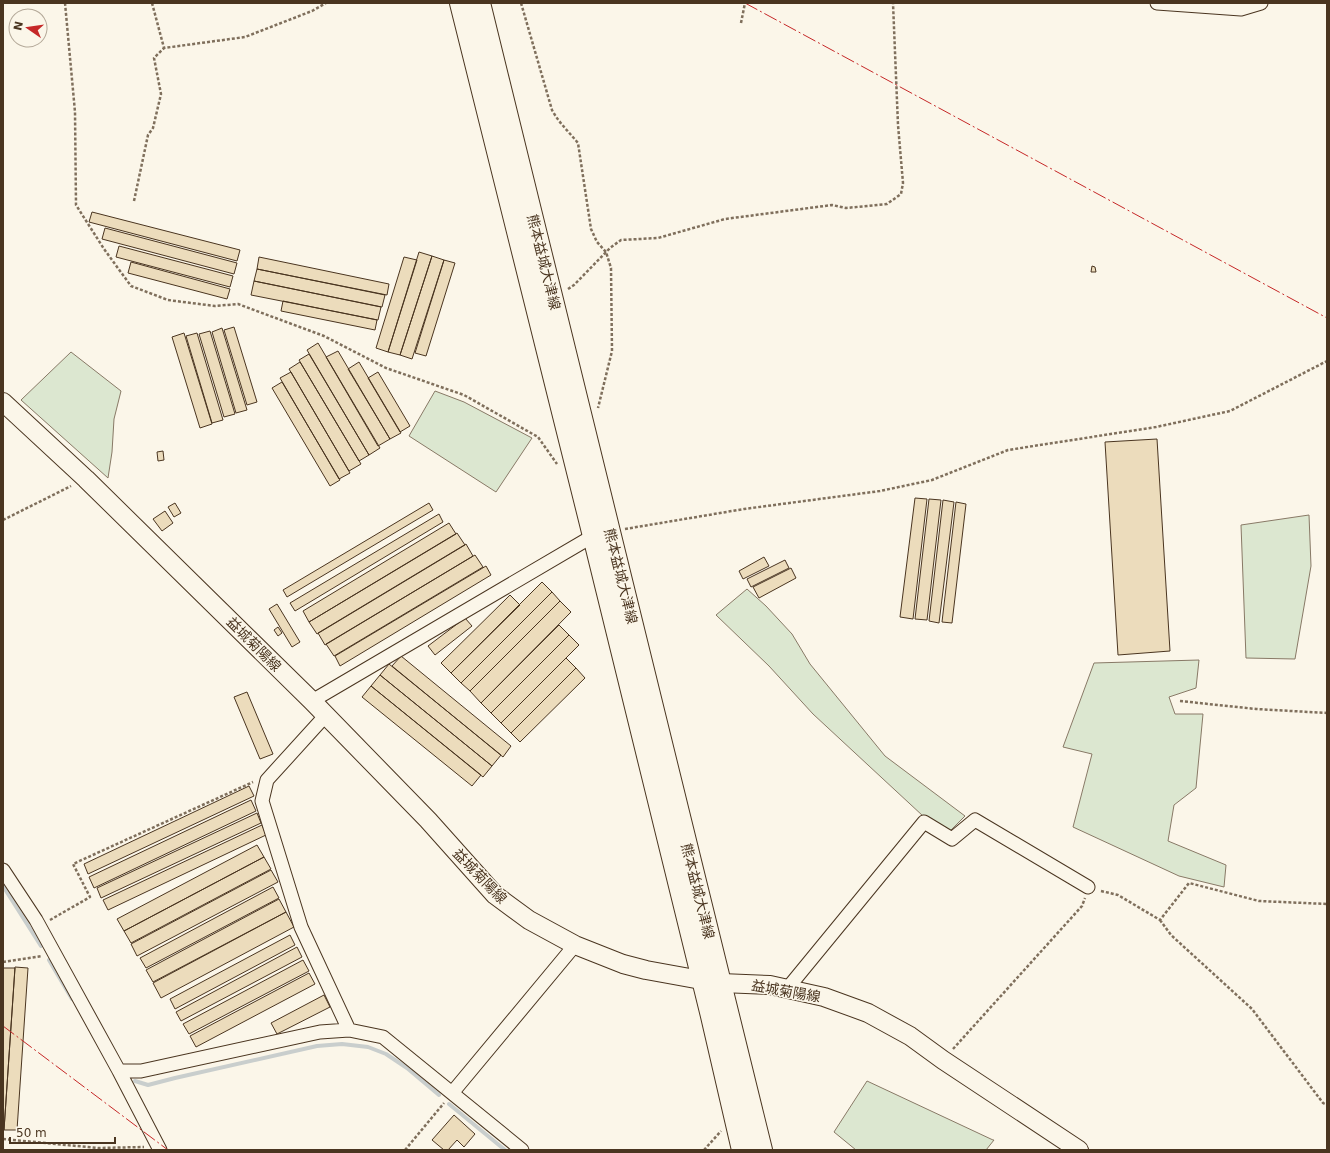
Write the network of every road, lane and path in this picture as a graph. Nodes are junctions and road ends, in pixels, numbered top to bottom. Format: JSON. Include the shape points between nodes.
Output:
{"nodes":[{"id":1,"x":65,"y":3,"type":"edge"},
{"id":2,"x":152,"y":3,"type":"edge"},
{"id":3,"x":326,"y":3,"type":"edge"},
{"id":4,"x":460,"y":3,"type":"edge"},
{"id":5,"x":480,"y":3,"type":"edge"},
{"id":6,"x":521,"y":3,"type":"edge"},
{"id":7,"x":745,"y":3,"type":"edge"},
{"id":8,"x":893,"y":3,"type":"edge"},
{"id":9,"x":1157,"y":3,"type":"edge"},
{"id":10,"x":1261,"y":3,"type":"edge"},
{"id":11,"x":741,"y":23,"type":"dead end"},
{"id":12,"x":164,"y":48,"type":"junction"},
{"id":13,"x":134,"y":201,"type":"dead end"},
{"id":14,"x":606,"y":252,"type":"junction"},
{"id":15,"x":554,"y":299,"type":"junction"},
{"id":16,"x":1327,"y":361,"type":"edge"},
{"id":17,"x":3,"y":402,"type":"edge"},
{"id":18,"x":598,"y":408,"type":"dead end"},
{"id":19,"x":559,"y":466,"type":"dead end"},
{"id":20,"x":86,"y":479,"type":"junction"},
{"id":21,"x":3,"y":520,"type":"edge"},
{"id":22,"x":602,"y":533,"type":"junction"},
{"id":23,"x":312,"y":701,"type":"junction"},
{"id":24,"x":1180,"y":702,"type":"dead end"},
{"id":25,"x":1327,"y":713,"type":"edge"},
{"id":26,"x":326,"y":715,"type":"junction"},
{"id":27,"x":266,"y":780,"type":"junction"},
{"id":28,"x":3,"y":870,"type":"edge"},
{"id":29,"x":1088,"y":887,"type":"junction"},
{"id":30,"x":1327,"y":904,"type":"edge"},
{"id":31,"x":1160,"y":920,"type":"junction"},
{"id":32,"x":39,"y":926,"type":"junction"},
{"id":33,"x":575,"y":944,"type":"junction"},
{"id":34,"x":54,"y":955,"type":"junction"},
{"id":35,"x":3,"y":962,"type":"edge"},
{"id":36,"x":701,"y":980,"type":"junction"},
{"id":37,"x":721,"y":982,"type":"junction"},
{"id":38,"x":787,"y":989,"type":"junction"},
{"id":39,"x":349,"y":1030,"type":"junction"},
{"id":40,"x":943,"y":1060,"type":"junction"},
{"id":41,"x":119,"y":1071,"type":"junction"},
{"id":42,"x":452,"y":1093,"type":"junction"},
{"id":43,"x":1327,"y":1105,"type":"edge"},
{"id":44,"x":734,"y":1117,"type":"junction"},
{"id":45,"x":3,"y":1139,"type":"edge"},
{"id":46,"x":159,"y":1149,"type":"edge"},
{"id":47,"x":405,"y":1150,"type":"edge"},
{"id":48,"x":522,"y":1150,"type":"edge"},
{"id":49,"x":704,"y":1150,"type":"edge"},
{"id":50,"x":742,"y":1150,"type":"edge"},
{"id":51,"x":762,"y":1150,"type":"edge"},
{"id":52,"x":1079,"y":1150,"type":"edge"}],
"edges":[{"from":1,"to":19,"type":"path","via":[[75,112],[76,205],[131,286],[168,300],[215,306],[238,304],[324,336],[386,368],[464,395],[538,437]]},
{"from":2,"to":12,"type":"path"},
{"from":3,"to":12,"type":"path","via":[[245,37]]},
{"from":4,"to":22,"type":"main road","name":"熊本益城大津線"},
{"from":5,"to":15,"type":"main road","name":"熊本益城大津線"},
{"from":6,"to":14,"type":"path","via":[[552,110],[578,143],[591,229],[597,242]]},
{"from":7,"to":11,"type":"path"},
{"from":8,"to":14,"type":"path","via":[[903,183],[901,194],[888,204],[846,208],[832,205],[725,219],[658,238],[621,240]]},
{"from":9,"to":10,"type":"street","via":[[1241,9]]},
{"from":12,"to":13,"type":"path","via":[[154,58],[161,94],[154,128],[148,135]]},
{"from":14,"to":15,"type":"path","via":[[574,285]]},
{"from":14,"to":18,"type":"path","via":[[611,268],[612,351]]},
{"from":15,"to":22,"type":"main road","name":"熊本益城大津線"},
{"from":16,"to":22,"type":"path","via":[[1230,411],[1156,427],[1008,450],[932,480],[880,491],[744,509]]},
{"from":17,"to":20,"type":"main road","name":"益城菊陽線"},
{"from":20,"to":21,"type":"path"},
{"from":20,"to":23,"type":"main road","name":"益城菊陽線"},
{"from":22,"to":23,"type":"street"},
{"from":22,"to":36,"type":"main road","name":"熊本益城大津線"},
{"from":22,"to":37,"type":"main road","name":"熊本益城大津線"},
{"from":23,"to":26,"type":"main road","name":"益城菊陽線"},
{"from":24,"to":25,"type":"path"},
{"from":26,"to":27,"type":"street"},
{"from":26,"to":33,"type":"main road","name":"益城菊陽線","via":[[428,820],[495,894],[529,920]]},
{"from":27,"to":32,"type":"path","via":[[255,781],[73,864],[90,898]]},
{"from":27,"to":39,"type":"street","via":[[262,801],[301,927]]},
{"from":28,"to":32,"type":"street"},
{"from":29,"to":31,"type":"path","via":[[1118,896]]},
{"from":29,"to":38,"type":"street","via":[[975,820],[952,839],[924,822]]},
{"from":29,"to":40,"type":"path","via":[[1082,906]]},
{"from":30,"to":31,"type":"path","via":[[1259,901],[1190,882]]},
{"from":31,"to":43,"type":"path","via":[[1171,935],[1252,1009]]},
{"from":32,"to":34,"type":"street"},
{"from":33,"to":36,"type":"main road","name":"益城菊陽線","via":[[623,964]]},
{"from":33,"to":42,"type":"street"},
{"from":34,"to":35,"type":"path"},
{"from":34,"to":41,"type":"street"},
{"from":36,"to":37,"type":"main road","name":"益城菊陽線"},
{"from":36,"to":44,"type":"main road","name":"熊本益城大津線"},
{"from":37,"to":38,"type":"main road","name":"益城菊陽線","via":[[770,985]]},
{"from":37,"to":51,"type":"main road","name":"熊本益城大津線"},
{"from":38,"to":40,"type":"main road","name":"益城菊陽線","via":[[824,997],[868,1013],[910,1036]]},
{"from":39,"to":41,"type":"street","via":[[320,1032],[141,1071]]},
{"from":39,"to":42,"type":"street","via":[[383,1037]]},
{"from":40,"to":52,"type":"main road","name":"益城菊陽線"},
{"from":41,"to":46,"type":"street"},
{"from":42,"to":47,"type":"path"},
{"from":42,"to":48,"type":"street"},
{"from":44,"to":49,"type":"path"},
{"from":44,"to":50,"type":"main road","name":"熊本益城大津線"},
{"from":45,"to":46,"type":"path","via":[[98,1148]]}]}
